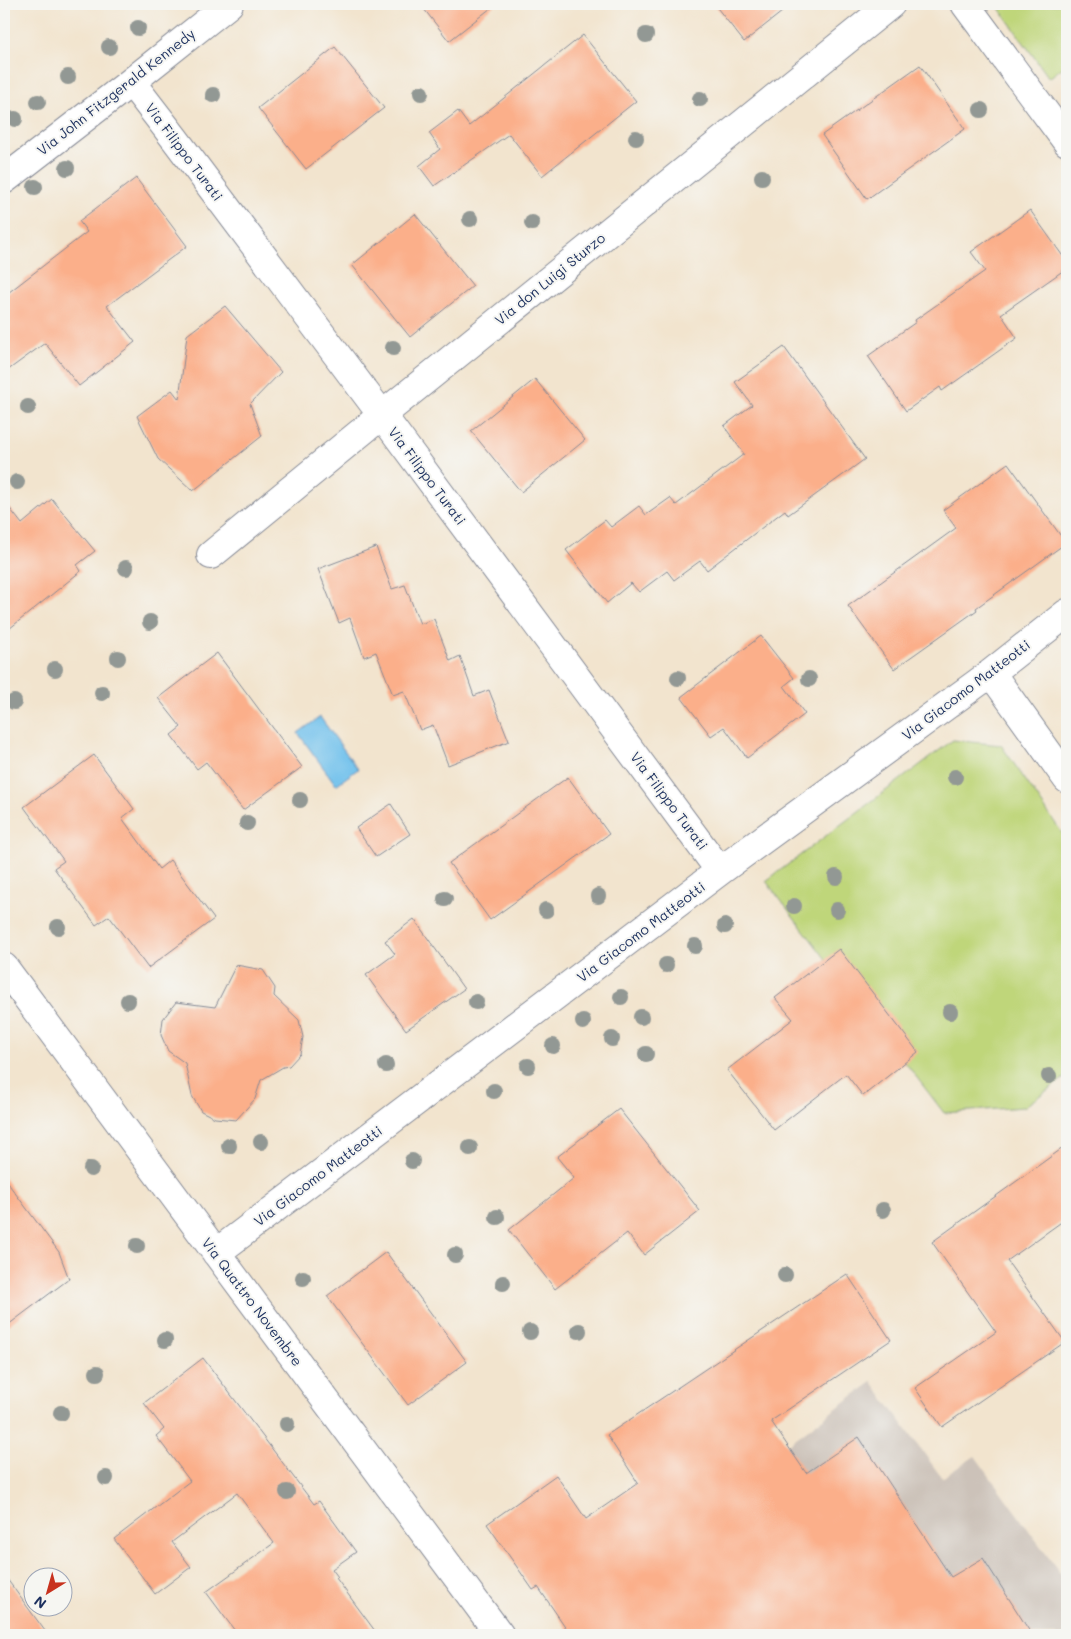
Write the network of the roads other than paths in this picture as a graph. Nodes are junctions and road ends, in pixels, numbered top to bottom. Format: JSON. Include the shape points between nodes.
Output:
{"nodes":[{"id":1,"x":229,"y":4,"type":"edge"},
{"id":2,"x":891,"y":4,"type":"edge"},
{"id":3,"x":965,"y":4,"type":"edge"},
{"id":4,"x":131,"y":82,"type":"junction"},
{"id":5,"x":1067,"y":142,"type":"edge"},
{"id":6,"x":4,"y":180,"type":"edge"},
{"id":7,"x":382,"y":415,"type":"junction"},
{"id":8,"x":211,"y":555,"type":"dead end"},
{"id":9,"x":1067,"y":613,"type":"edge"},
{"id":10,"x":991,"y":673,"type":"junction"},
{"id":11,"x":1067,"y":779,"type":"edge"},
{"id":12,"x":720,"y":871,"type":"junction"},
{"id":13,"x":4,"y":967,"type":"edge"},
{"id":14,"x":216,"y":1253,"type":"junction"},
{"id":15,"x":500,"y":1635,"type":"edge"}],
"edges":[{"from":1,"to":4,"type":"street","name":"Via John Fitzgerald Kennedy"},
{"from":2,"to":7,"type":"street","name":"Via don Luigi Sturzo"},
{"from":3,"to":5,"type":"street"},
{"from":4,"to":6,"type":"street","name":"Via John Fitzgerald Kennedy"},
{"from":4,"to":7,"type":"street","name":"Via Filippo Turati"},
{"from":7,"to":8,"type":"street","name":"Via don Luigi Sturzo"},
{"from":7,"to":12,"type":"street","name":"Via Filippo Turati"},
{"from":9,"to":10,"type":"street","name":"Via Giacomo Matteotti"},
{"from":10,"to":11,"type":"street"},
{"from":10,"to":12,"type":"street","name":"Via Giacomo Matteotti"},
{"from":12,"to":14,"type":"street","name":"Via Giacomo Matteotti"},
{"from":13,"to":14,"type":"street","name":"Via Quattro Novembre"},
{"from":14,"to":15,"type":"street","name":"Via Quattro Novembre"}]}
